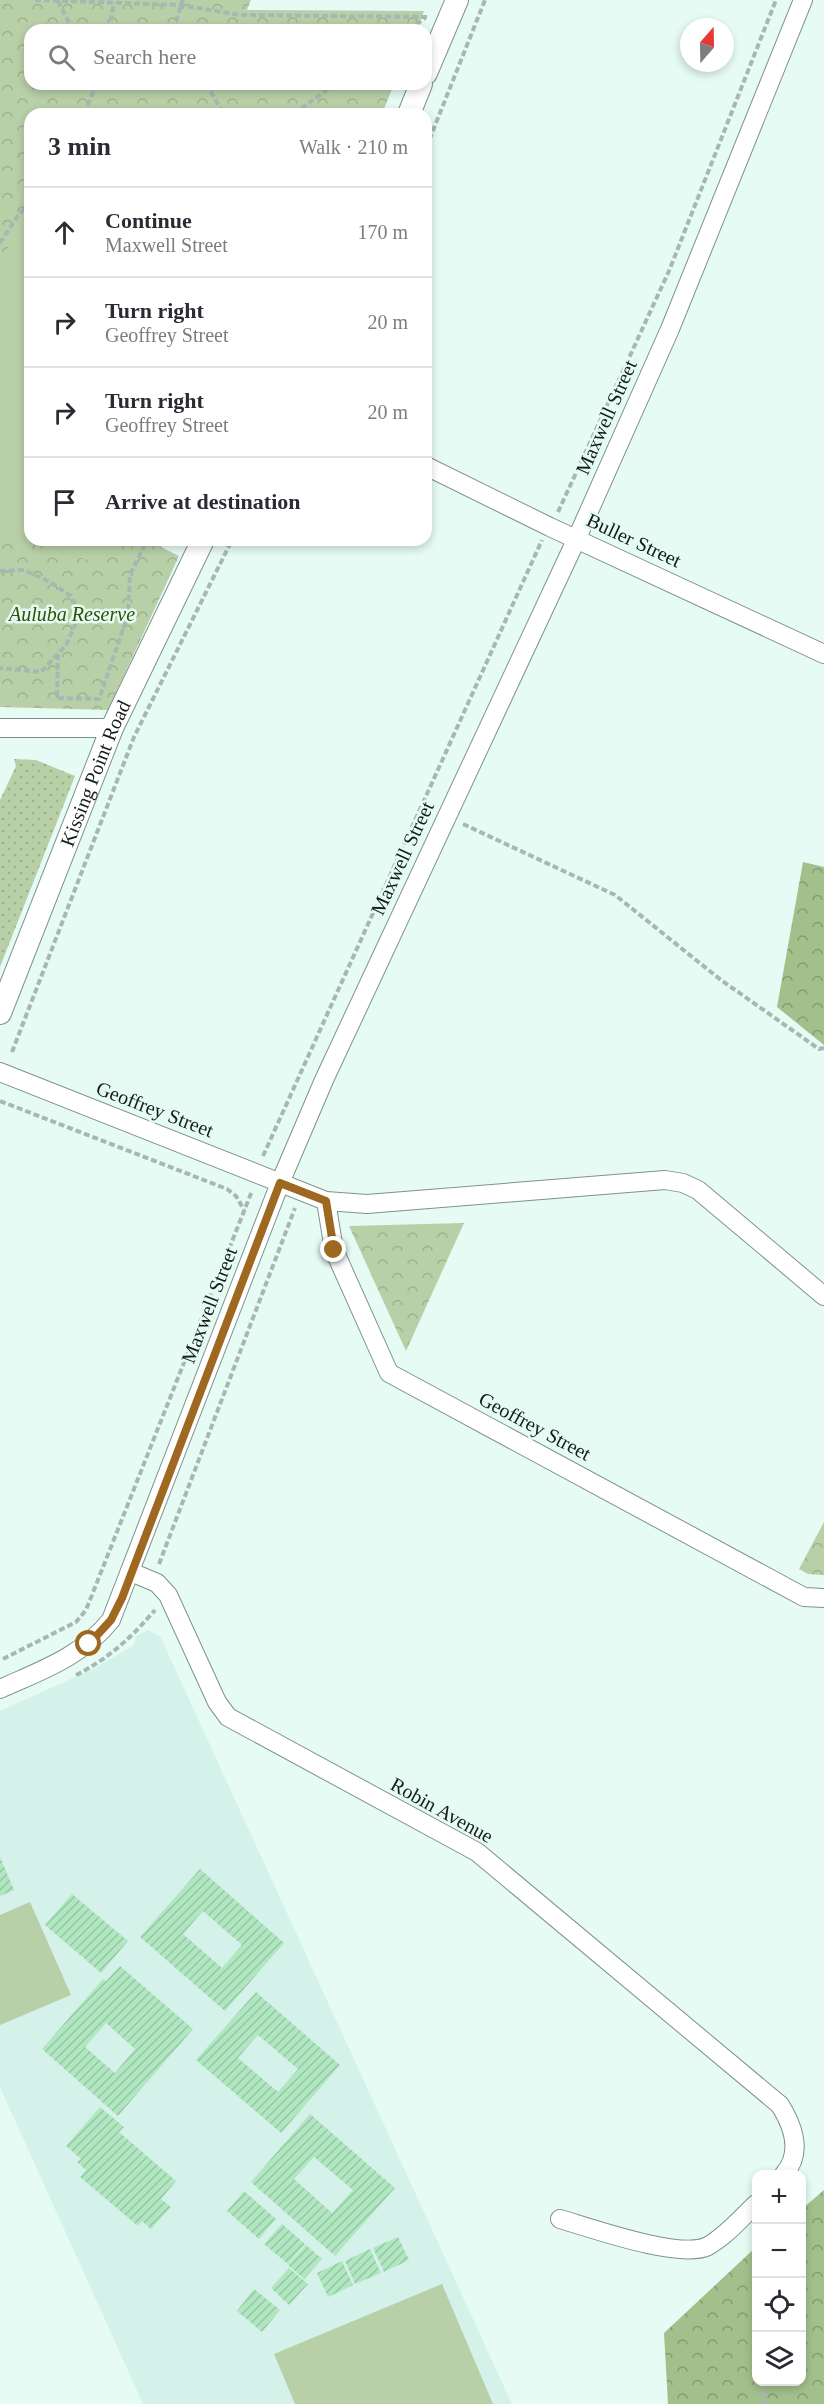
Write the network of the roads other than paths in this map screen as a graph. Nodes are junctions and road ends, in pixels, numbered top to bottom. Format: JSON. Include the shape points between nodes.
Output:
{"nodes":[{"id":1,"x":457,"y":0,"type":"edge"},
{"id":2,"x":803,"y":0,"type":"edge"},
{"id":3,"x":432,"y":59,"type":"edge"},
{"id":4,"x":419,"y":90,"type":"edge"},
{"id":5,"x":411,"y":108,"type":"edge"},
{"id":6,"x":432,"y":469,"type":"edge"},
{"id":7,"x":576,"y":538,"type":"junction"},
{"id":8,"x":200,"y":546,"type":"edge"},
{"id":9,"x":824,"y":654,"type":"edge"},
{"id":10,"x":0,"y":728,"type":"edge"},
{"id":11,"x":112,"y":728,"type":"junction"},
{"id":12,"x":0,"y":1013,"type":"edge"},
{"id":13,"x":0,"y":1072,"type":"edge"},
{"id":14,"x":280,"y":1183,"type":"junction"},
{"id":15,"x":326,"y":1201,"type":"junction"},
{"id":16,"x":824,"y":1296,"type":"edge"},
{"id":17,"x":131,"y":1572,"type":"junction"},
{"id":18,"x":824,"y":1598,"type":"edge"},
{"id":19,"x":0,"y":1689,"type":"edge"},
{"id":20,"x":786,"y":2170,"type":"edge"},
{"id":21,"x":752,"y":2208,"type":"edge"},
{"id":22,"x":560,"y":2219,"type":"dead end"}],
"edges":[{"from":1,"to":3,"type":"street"},
{"from":2,"to":7,"type":"street","name":"Maxwell Street","via":[[670,329]]},
{"from":4,"to":5,"type":"street"},
{"from":6,"to":7,"type":"street","name":"Buller Street"},
{"from":7,"to":9,"type":"street","name":"Buller Street"},
{"from":7,"to":14,"type":"street","name":"Maxwell Street"},
{"from":8,"to":11,"type":"street","name":"Kissing Point Road"},
{"from":10,"to":11,"type":"street"},
{"from":11,"to":12,"type":"street","name":"Kissing Point Road"},
{"from":13,"to":14,"type":"street","name":"Geoffrey Street"},
{"from":14,"to":15,"type":"street","name":"Geoffrey Street"},
{"from":14,"to":17,"type":"street","name":"Maxwell Street"},
{"from":15,"to":16,"type":"street","name":"Geoffrey Street","via":[[367,1204],[665,1180],[682,1183],[698,1190]]},
{"from":15,"to":18,"type":"street","name":"Geoffrey Street","via":[[334,1250],[389,1373],[804,1597]]},
{"from":17,"to":19,"type":"street","name":"Maxwell Street","via":[[111,1620],[89,1644],[72,1656]]},
{"from":17,"to":20,"type":"street","name":"Robin Avenue","via":[[157,1583],[168,1595],[217,1702],[228,1717],[477,1852],[780,2105],[791,2123],[795,2140]]},
{"from":21,"to":22,"type":"street","via":[[715,2241],[689,2251]]}]}
